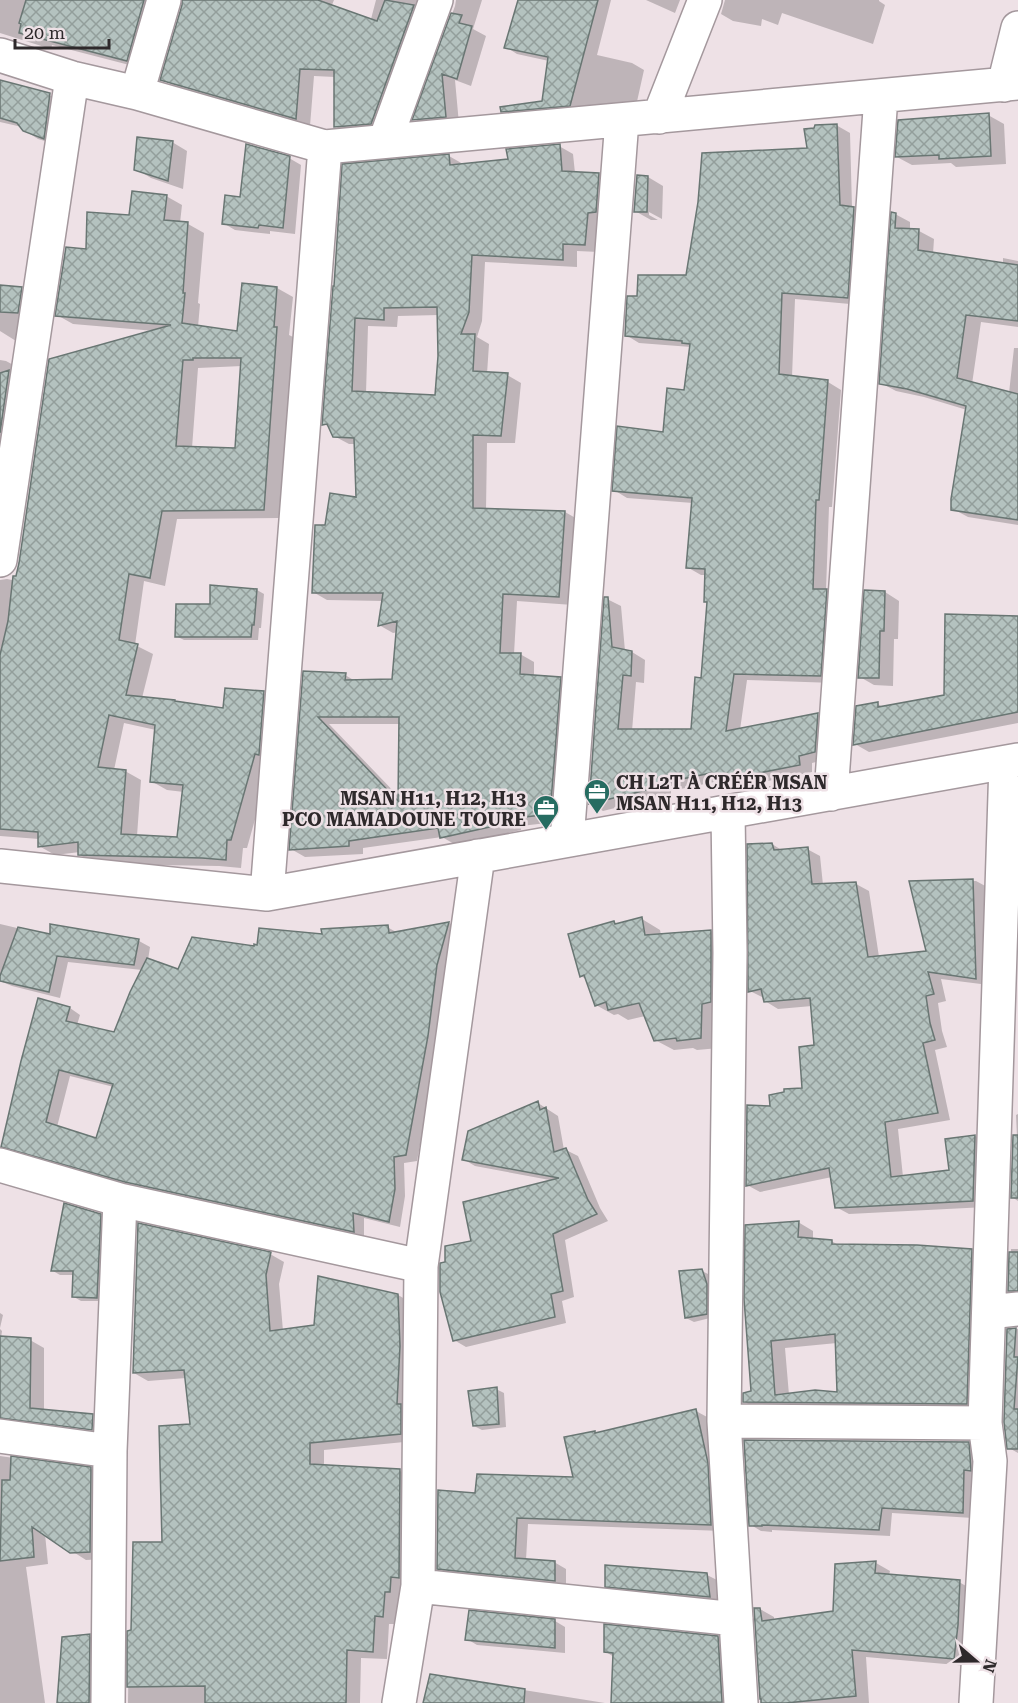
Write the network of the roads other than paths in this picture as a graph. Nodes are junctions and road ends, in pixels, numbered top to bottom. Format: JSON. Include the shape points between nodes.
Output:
{"nodes":[{"id":1,"x":164,"y":0,"type":"edge"},
{"id":2,"x":436,"y":0,"type":"edge"},
{"id":3,"x":705,"y":0,"type":"edge"},
{"id":4,"x":1018,"y":28,"type":"edge"},
{"id":5,"x":0,"y":55,"type":"edge"},
{"id":6,"x":72,"y":78,"type":"junction"},
{"id":7,"x":1011,"y":84,"type":"edge"},
{"id":8,"x":137,"y":93,"type":"junction"},
{"id":9,"x":881,"y":96,"type":"junction"},
{"id":10,"x":659,"y":117,"type":"junction"},
{"id":11,"x":622,"y":120,"type":"junction"},
{"id":12,"x":385,"y":141,"type":"junction"},
{"id":13,"x":325,"y":147,"type":"junction"},
{"id":14,"x":0,"y":560,"type":"edge"},
{"id":15,"x":1012,"y":762,"type":"edge"},
{"id":16,"x":831,"y":794,"type":"junction"},
{"id":17,"x":728,"y":812,"type":"junction"},
{"id":18,"x":567,"y":840,"type":"junction"},
{"id":19,"x":478,"y":856,"type":"junction"},
{"id":20,"x":0,"y":866,"type":"edge"},
{"id":21,"x":267,"y":894,"type":"junction"},
{"id":22,"x":1007,"y":1094,"type":"edge"},
{"id":23,"x":0,"y":1166,"type":"edge"},
{"id":24,"x":120,"y":1200,"type":"junction"},
{"id":25,"x":421,"y":1266,"type":"junction"},
{"id":26,"x":1003,"y":1310,"type":"edge"},
{"id":27,"x":724,"y":1421,"type":"junction"},
{"id":28,"x":985,"y":1423,"type":"junction"},
{"id":29,"x":0,"y":1436,"type":"edge"},
{"id":30,"x":110,"y":1451,"type":"junction"},
{"id":31,"x":1004,"y":1460,"type":"edge"},
{"id":32,"x":418,"y":1586,"type":"junction"},
{"id":33,"x":736,"y":1619,"type":"junction"},
{"id":34,"x":108,"y":1703,"type":"edge"},
{"id":35,"x":399,"y":1703,"type":"edge"},
{"id":36,"x":741,"y":1703,"type":"edge"},
{"id":37,"x":976,"y":1703,"type":"edge"}],
"edges":[{"from":1,"to":8,"type":"street"},
{"from":2,"to":12,"type":"street"},
{"from":3,"to":10,"type":"street"},
{"from":4,"to":7,"type":"street"},
{"from":5,"to":6,"type":"street"},
{"from":6,"to":8,"type":"street"},
{"from":6,"to":14,"type":"street"},
{"from":7,"to":9,"type":"street"},
{"from":8,"to":13,"type":"street"},
{"from":9,"to":10,"type":"street"},
{"from":9,"to":16,"type":"street"},
{"from":10,"to":11,"type":"street"},
{"from":11,"to":12,"type":"street"},
{"from":11,"to":18,"type":"street"},
{"from":12,"to":13,"type":"street"},
{"from":13,"to":21,"type":"street"},
{"from":15,"to":16,"type":"street"},
{"from":15,"to":22,"type":"street"},
{"from":16,"to":17,"type":"street"},
{"from":17,"to":18,"type":"street"},
{"from":17,"to":27,"type":"street"},
{"from":18,"to":19,"type":"street"},
{"from":19,"to":21,"type":"street"},
{"from":19,"to":25,"type":"street"},
{"from":20,"to":21,"type":"street"},
{"from":22,"to":26,"type":"street"},
{"from":23,"to":24,"type":"street"},
{"from":24,"to":25,"type":"street"},
{"from":24,"to":30,"type":"street"},
{"from":25,"to":32,"type":"street"},
{"from":26,"to":28,"type":"street"},
{"from":27,"to":28,"type":"street"},
{"from":27,"to":33,"type":"street"},
{"from":28,"to":31,"type":"street"},
{"from":29,"to":30,"type":"street"},
{"from":30,"to":34,"type":"street"},
{"from":31,"to":37,"type":"street"},
{"from":32,"to":33,"type":"street"},
{"from":32,"to":35,"type":"street"},
{"from":33,"to":36,"type":"street"}]}
